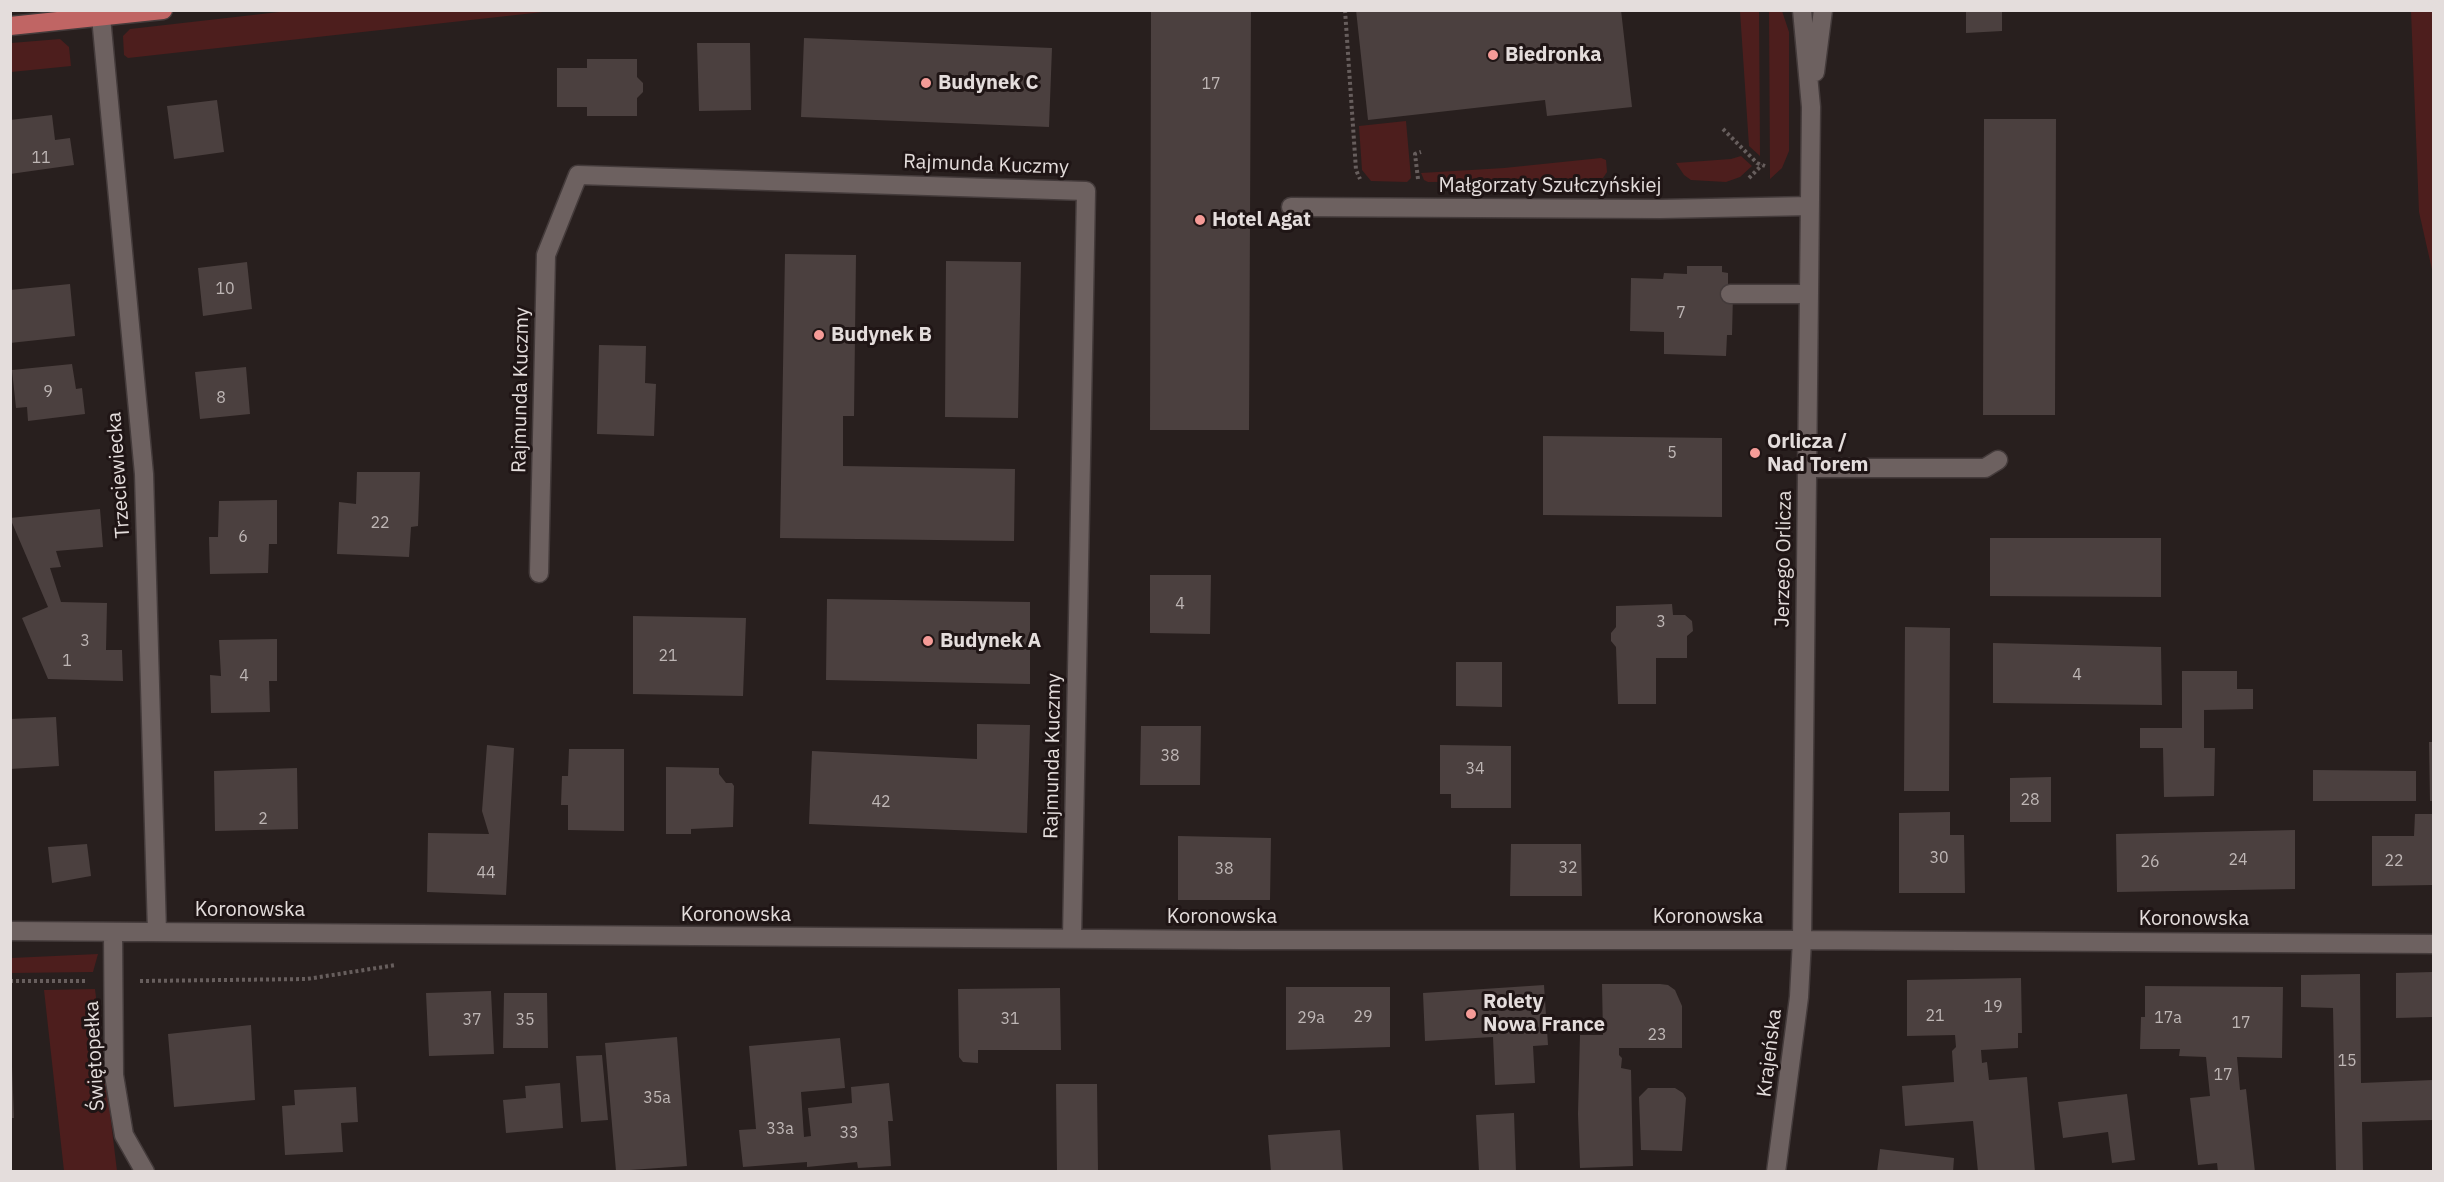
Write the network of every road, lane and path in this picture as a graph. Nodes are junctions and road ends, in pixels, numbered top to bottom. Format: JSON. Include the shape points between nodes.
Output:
{"nodes":[{"id":1,"x":164,"y":10,"type":"edge"},
{"id":2,"x":1345,"y":10,"type":"edge"},
{"id":3,"x":1802,"y":10,"type":"edge"},
{"id":4,"x":1823,"y":10,"type":"edge"},
{"id":5,"x":101,"y":17,"type":"junction"},
{"id":6,"x":10,"y":26,"type":"edge"},
{"id":7,"x":1810,"y":107,"type":"junction"},
{"id":8,"x":1723,"y":129,"type":"dead end"},
{"id":9,"x":1421,"y":152,"type":"dead end"},
{"id":10,"x":1746,"y":182,"type":"dead end"},
{"id":11,"x":1365,"y":185,"type":"dead end"},
{"id":12,"x":1419,"y":188,"type":"dead end"},
{"id":13,"x":1810,"y":206,"type":"junction"},
{"id":14,"x":1291,"y":207,"type":"dead end"},
{"id":15,"x":1730,"y":294,"type":"dead end"},
{"id":16,"x":1809,"y":294,"type":"junction"},
{"id":17,"x":1998,"y":460,"type":"dead end"},
{"id":18,"x":1807,"y":468,"type":"junction"},
{"id":19,"x":539,"y":573,"type":"dead end"},
{"id":20,"x":10,"y":932,"type":"edge"},
{"id":21,"x":112,"y":932,"type":"junction"},
{"id":22,"x":157,"y":932,"type":"junction"},
{"id":23,"x":1072,"y":938,"type":"junction"},
{"id":24,"x":1802,"y":940,"type":"junction"},
{"id":25,"x":2433,"y":944,"type":"edge"},
{"id":26,"x":398,"y":964,"type":"dead end"},
{"id":27,"x":10,"y":981,"type":"edge"},
{"id":28,"x":113,"y":981,"type":"junction"},
{"id":29,"x":146,"y":1172,"type":"edge"},
{"id":30,"x":1776,"y":1172,"type":"edge"}],
"edges":[{"from":1,"to":5,"type":"main road"},
{"from":2,"to":11,"type":"path","via":[[1356,170]]},
{"from":3,"to":7,"type":"street","name":"Jerzego Orlicza"},
{"from":4,"to":7,"type":"street","name":"Jerzego Orlicza"},
{"from":5,"to":6,"type":"main road"},
{"from":5,"to":22,"type":"street","name":"Trzeciewiecka","via":[[144,474]]},
{"from":7,"to":13,"type":"street","name":"Jerzego Orlicza"},
{"from":8,"to":10,"type":"path","via":[[1764,165]]},
{"from":9,"to":12,"type":"path","via":[[1415,154]]},
{"from":13,"to":14,"type":"street","name":"Małgorzaty Szułczyńskiej"},
{"from":13,"to":16,"type":"street","name":"Jerzego Orlicza"},
{"from":15,"to":16,"type":"street"},
{"from":16,"to":18,"type":"street","name":"Jerzego Orlicza"},
{"from":17,"to":18,"type":"street","via":[[1985,468]]},
{"from":18,"to":24,"type":"street","name":"Jerzego Orlicza"},
{"from":19,"to":23,"type":"street","name":"Rajmunda Kuczmy","via":[[546,255],[578,175],[1086,191]]},
{"from":20,"to":21,"type":"street","name":"Koronowska"},
{"from":21,"to":22,"type":"street","name":"Koronowska"},
{"from":21,"to":28,"type":"street","name":"Świętopełka"},
{"from":22,"to":23,"type":"street","name":"Koronowska"},
{"from":23,"to":24,"type":"street","name":"Koronowska"},
{"from":24,"to":25,"type":"street","name":"Koronowska"},
{"from":24,"to":30,"type":"street","name":"Krajeńska","via":[[1798,1008]]},
{"from":26,"to":28,"type":"path","via":[[307,979]]},
{"from":27,"to":28,"type":"path"},
{"from":28,"to":29,"type":"street","name":"Świętopełka","via":[[114,1075],[124,1135]]}]}
